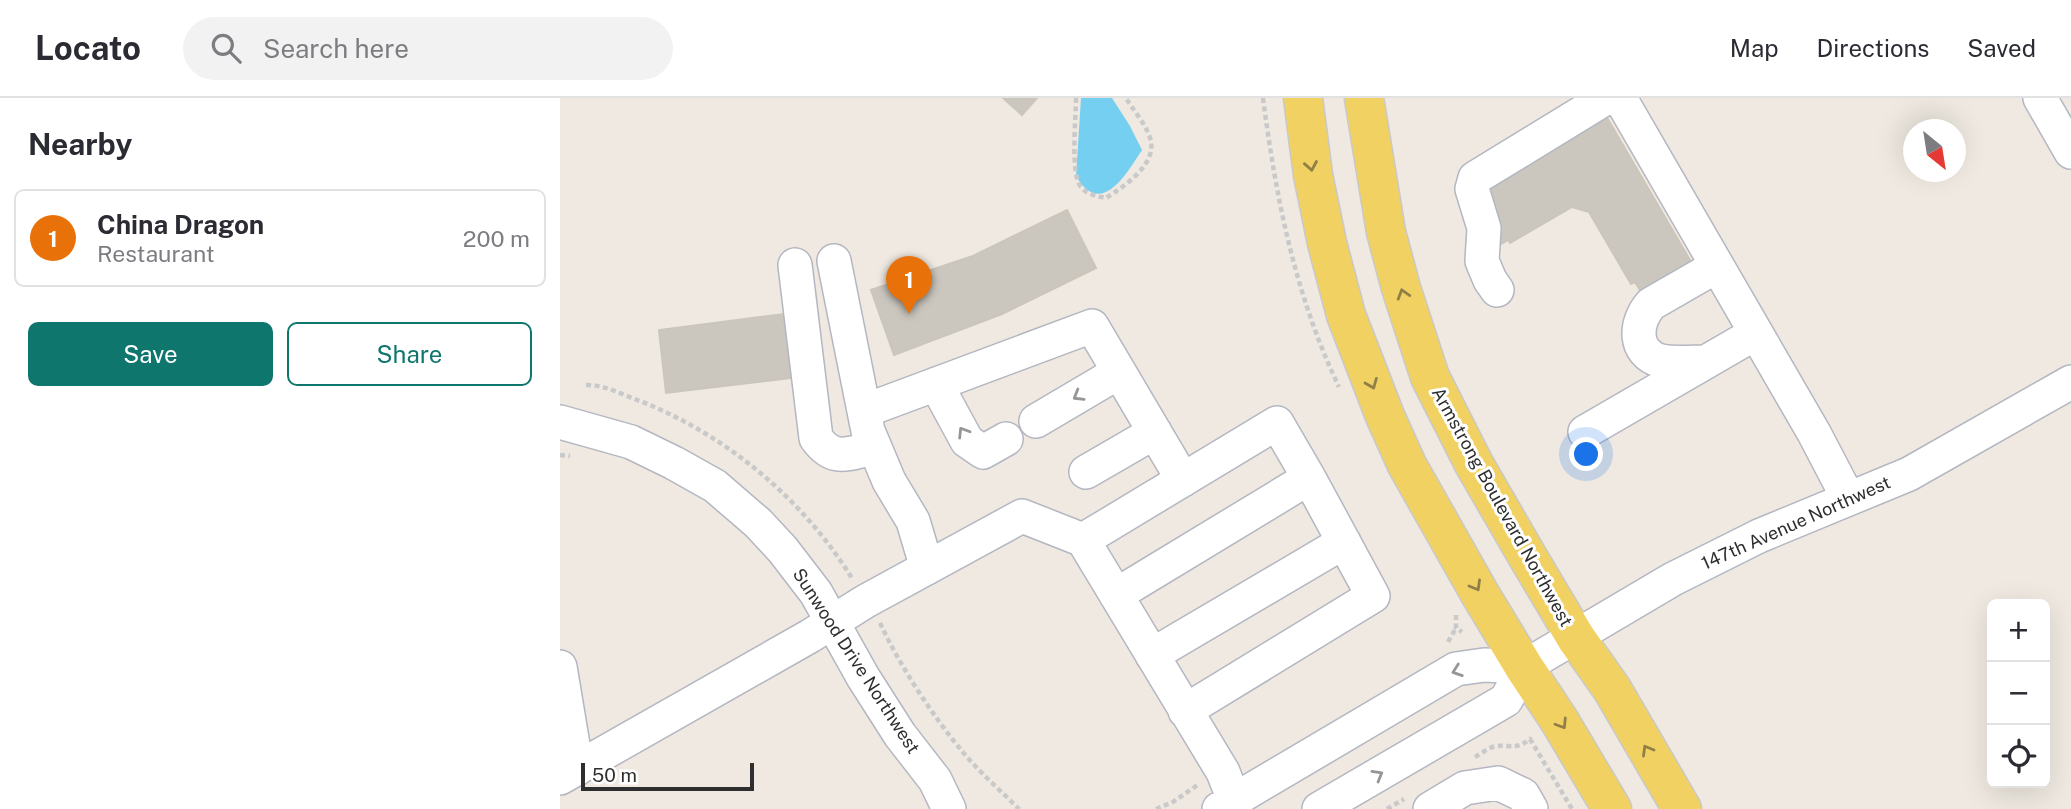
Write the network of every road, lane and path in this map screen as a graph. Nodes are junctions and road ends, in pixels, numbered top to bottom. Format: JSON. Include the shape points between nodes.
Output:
{"nodes":[{"id":1,"x":1076,"y":98,"type":"edge"},
{"id":2,"x":1126,"y":98,"type":"edge"},
{"id":3,"x":1303,"y":98,"type":"edge"},
{"id":4,"x":1364,"y":98,"type":"edge"},
{"id":5,"x":1606,"y":98,"type":"edge"},
{"id":6,"x":1620,"y":98,"type":"edge"},
{"id":7,"x":2040,"y":98,"type":"edge"},
{"id":8,"x":2071,"y":152,"type":"edge"},
{"id":9,"x":834,"y":261,"type":"dead end"},
{"id":10,"x":795,"y":265,"type":"dead end"},
{"id":11,"x":1717,"y":266,"type":"junction"},
{"id":12,"x":1497,"y":290,"type":"dead end"},
{"id":13,"x":1756,"y":333,"type":"junction"},
{"id":14,"x":1706,"y":362,"type":"junction"},
{"id":15,"x":1119,"y":372,"type":"junction"},
{"id":16,"x":2071,"y":382,"type":"edge"},
{"id":17,"x":936,"y":384,"type":"junction"},
{"id":18,"x":864,"y":411,"type":"junction"},
{"id":19,"x":1036,"y":421,"type":"dead end"},
{"id":20,"x":560,"y":422,"type":"edge"},
{"id":21,"x":1155,"y":432,"type":"junction"},
{"id":22,"x":1585,"y":432,"type":"dead end"},
{"id":23,"x":1006,"y":439,"type":"dead end"},
{"id":24,"x":874,"y":448,"type":"junction"},
{"id":25,"x":560,"y":454,"type":"edge"},
{"id":26,"x":579,"y":459,"type":"dead end"},
{"id":27,"x":1086,"y":472,"type":"dead end"},
{"id":28,"x":1309,"y":478,"type":"junction"},
{"id":29,"x":1183,"y":480,"type":"junction"},
{"id":30,"x":1848,"y":498,"type":"junction"},
{"id":31,"x":1083,"y":540,"type":"junction"},
{"id":32,"x":1343,"y":542,"type":"junction"},
{"id":33,"x":927,"y":568,"type":"junction"},
{"id":34,"x":1116,"y":595,"type":"junction"},
{"id":35,"x":833,"y":622,"type":"junction"},
{"id":36,"x":1576,"y":638,"type":"junction"},
{"id":37,"x":1152,"y":656,"type":"junction"},
{"id":38,"x":560,"y":667,"type":"edge"},
{"id":39,"x":1524,"y":667,"type":"junction"},
{"id":40,"x":1185,"y":711,"type":"junction"},
{"id":41,"x":1530,"y":739,"type":"dead end"},
{"id":42,"x":568,"y":774,"type":"edge"},
{"id":43,"x":1225,"y":794,"type":"edge"},
{"id":44,"x":942,"y":795,"type":"edge"},
{"id":45,"x":976,"y":809,"type":"edge"},
{"id":46,"x":1319,"y":809,"type":"edge"},
{"id":47,"x":1430,"y":809,"type":"edge"},
{"id":48,"x":1531,"y":809,"type":"edge"},
{"id":49,"x":1572,"y":809,"type":"edge"},
{"id":50,"x":1612,"y":809,"type":"edge"},
{"id":51,"x":1682,"y":809,"type":"edge"}],
"edges":[{"from":1,"to":2,"type":"path","via":[[1074,173],[1079,186],[1092,196],[1106,198],[1144,166],[1152,150],[1150,137]]},
{"from":3,"to":39,"type":"main road","one_way":true,"via":[[1308,150],[1327,243],[1368,375],[1407,465]]},
{"from":36,"to":4,"type":"main road","name":"Armstrong Boulevard Northwest","one_way":true,"via":[[1474,464],[1430,377],[1386,232]]},
{"from":5,"to":12,"type":"street","via":[[1475,178],[1472,189],[1484,228],[1482,261]]},
{"from":6,"to":11,"type":"street"},
{"from":7,"to":8,"type":"street"},
{"from":9,"to":18,"type":"street"},
{"from":10,"to":24,"type":"street","via":[[816,438],[831,454]]},
{"from":11,"to":13,"type":"street"},
{"from":11,"to":14,"type":"street","via":[[1651,304],[1637,329],[1648,354],[1661,361]]},
{"from":13,"to":14,"type":"street"},
{"from":13,"to":30,"type":"street"},
{"from":14,"to":22,"type":"street"},
{"from":15,"to":17,"type":"street","via":[[1092,326]]},
{"from":15,"to":19,"type":"street","one_way":true},
{"from":15,"to":21,"type":"street"},
{"from":16,"to":30,"type":"street","name":"147th Avenue Northwest","via":[[1909,474]]},
{"from":17,"to":18,"type":"street"},
{"from":23,"to":17,"type":"street","one_way":true,"via":[[983,452],[967,441]]},
{"from":18,"to":24,"type":"street"},
{"from":20,"to":35,"type":"street","name":"Sunwood Drive Northwest","via":[[631,442],[715,486],[783,550]]},
{"from":21,"to":27,"type":"street"},
{"from":21,"to":29,"type":"street"},
{"from":24,"to":33,"type":"street","via":[[913,521]]},
{"from":25,"to":26,"type":"path"},
{"from":28,"to":29,"type":"street","via":[[1276,424]]},
{"from":28,"to":32,"type":"street"},
{"from":28,"to":34,"type":"street"},
{"from":29,"to":31,"type":"street"},
{"from":30,"to":36,"type":"street","name":"147th Avenue Northwest","via":[[1673,579]]},
{"from":31,"to":33,"type":"street","via":[[1022,516]]},
{"from":31,"to":34,"type":"street"},
{"from":32,"to":37,"type":"street"},
{"from":32,"to":40,"type":"street","via":[[1373,596]]},
{"from":33,"to":35,"type":"street"},
{"from":34,"to":37,"type":"street"},
{"from":35,"to":42,"type":"street"},
{"from":35,"to":44,"type":"street","name":"Sunwood Drive Northwest","via":[[863,677]]},
{"from":36,"to":39,"type":"street","name":"147th Avenue Northwest"},
{"from":51,"to":36,"type":"main road","name":"Armstrong Boulevard Northwest","one_way":true,"via":[[1612,689]]},
{"from":37,"to":40,"type":"street"},
{"from":38,"to":42,"type":"street"},
{"from":39,"to":43,"type":"street","one_way":true,"via":[[1456,669],[1372,719]]},
{"from":46,"to":39,"type":"street","one_way":true,"via":[[1506,700]]},
{"from":39,"to":50,"type":"main road","one_way":true},
{"from":40,"to":43,"type":"street"},
{"from":41,"to":49,"type":"path"},
{"from":44,"to":45,"type":"street","name":"Sunwood Drive Northwest"},
{"from":47,"to":48,"type":"street","via":[[1465,789],[1498,783],[1523,795]]}]}
